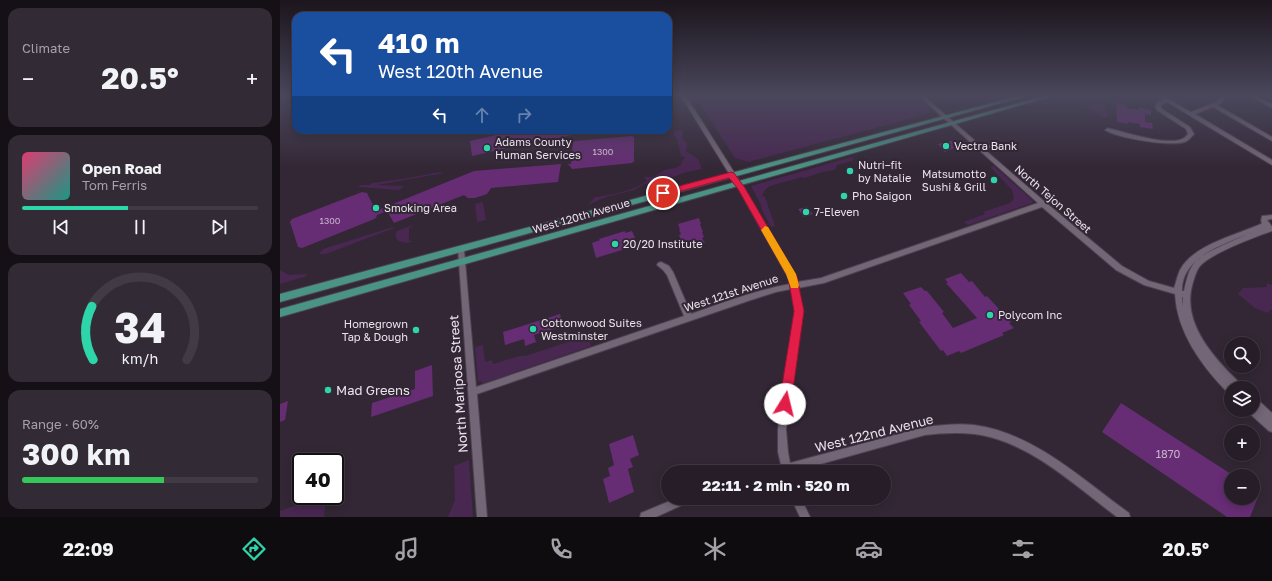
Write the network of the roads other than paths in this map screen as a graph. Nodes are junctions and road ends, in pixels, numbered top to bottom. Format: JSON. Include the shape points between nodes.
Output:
{"nodes":[{"id":1,"x":698,"y":120,"type":"edge"},
{"id":2,"x":933,"y":120,"type":"edge"},
{"id":3,"x":949,"y":120,"type":"edge"},
{"id":4,"x":955,"y":120,"type":"edge"},
{"id":5,"x":962,"y":120,"type":"edge"},
{"id":6,"x":1176,"y":120,"type":"edge"},
{"id":7,"x":1201,"y":120,"type":"edge"},
{"id":8,"x":1238,"y":120,"type":"edge"},
{"id":9,"x":952,"y":123,"type":"junction"},
{"id":10,"x":1108,"y":130,"type":"dead end"},
{"id":11,"x":1272,"y":139,"type":"edge"},
{"id":12,"x":990,"y":146,"type":"dead end"},
{"id":13,"x":980,"y":148,"type":"junction"},
{"id":14,"x":805,"y":154,"type":"junction"},
{"id":15,"x":1272,"y":164,"type":"edge"},
{"id":16,"x":731,"y":174,"type":"junction"},
{"id":17,"x":738,"y":184,"type":"junction"},
{"id":18,"x":1043,"y":204,"type":"junction"},
{"id":19,"x":1272,"y":217,"type":"edge"},
{"id":20,"x":1270,"y":226,"type":"edge"},
{"id":21,"x":460,"y":249,"type":"junction"},
{"id":22,"x":461,"y":263,"type":"junction"},
{"id":23,"x":661,"y":265,"type":"dead end"},
{"id":24,"x":794,"y":285,"type":"junction"},
{"id":25,"x":1177,"y":292,"type":"junction"},
{"id":26,"x":1186,"y":295,"type":"junction"},
{"id":27,"x":280,"y":298,"type":"edge"},
{"id":28,"x":280,"y":313,"type":"edge"},
{"id":29,"x":689,"y":318,"type":"junction"},
{"id":30,"x":1232,"y":381,"type":"edge"},
{"id":31,"x":1224,"y":382,"type":"edge"},
{"id":32,"x":472,"y":392,"type":"junction"},
{"id":33,"x":1260,"y":408,"type":"edge"},
{"id":34,"x":1260,"y":417,"type":"edge"},
{"id":35,"x":1272,"y":419,"type":"edge"},
{"id":36,"x":1272,"y":428,"type":"edge"},
{"id":37,"x":785,"y":465,"type":"edge"},
{"id":38,"x":804,"y":465,"type":"edge"},
{"id":39,"x":672,"y":505,"type":"edge"},
{"id":40,"x":799,"y":505,"type":"edge"},
{"id":41,"x":482,"y":517,"type":"edge"},
{"id":42,"x":645,"y":517,"type":"edge"},
{"id":43,"x":805,"y":517,"type":"edge"},
{"id":44,"x":1125,"y":517,"type":"edge"}],
"edges":[{"from":1,"to":16,"type":"street"},
{"from":2,"to":14,"type":"main road","name":"West 120th Avenue"},
{"from":3,"to":9,"type":"street","name":"North Tejon Street"},
{"from":4,"to":9,"type":"main road"},
{"from":5,"to":9,"type":"main road","name":"West 120th Avenue"},
{"from":6,"to":10,"type":"street","via":[[1188,128],[1191,134],[1188,138],[1173,143]]},
{"from":7,"to":15,"type":"street"},
{"from":8,"to":11,"type":"street"},
{"from":9,"to":13,"type":"street","name":"North Tejon Street"},
{"from":9,"to":17,"type":"main road","name":"West 120th Avenue"},
{"from":12,"to":13,"type":"street"},
{"from":13,"to":18,"type":"street","name":"North Tejon Street"},
{"from":14,"to":16,"type":"main road","name":"West 120th Avenue"},
{"from":14,"to":17,"type":"main road","via":[[745,177]]},
{"from":16,"to":17,"type":"street"},
{"from":16,"to":21,"type":"main road","name":"West 120th Avenue"},
{"from":17,"to":22,"type":"main road","name":"West 120th Avenue"},
{"from":17,"to":24,"type":"street","via":[[785,263]]},
{"from":18,"to":24,"type":"street","name":"West 121st Avenue","via":[[821,281]]},
{"from":18,"to":25,"type":"street","name":"North Tejon Street","via":[[1124,272],[1147,283]]},
{"from":19,"to":20,"type":"street","via":[[1264,218]]},
{"from":20,"to":25,"type":"street","via":[[1263,226],[1194,257],[1180,276]]},
{"from":20,"to":26,"type":"street","via":[[1212,254],[1198,264]]},
{"from":21,"to":22,"type":"street","name":"North Mariposa Street"},
{"from":21,"to":27,"type":"main road","name":"West 120th Avenue"},
{"from":22,"to":28,"type":"main road","name":"West 120th Avenue"},
{"from":22,"to":32,"type":"street","name":"North Mariposa Street"},
{"from":23,"to":29,"type":"street","via":[[670,274]]},
{"from":24,"to":29,"type":"street","name":"West 121st Avenue","via":[[771,290]]},
{"from":24,"to":37,"type":"street","via":[[798,325],[782,429]]},
{"from":25,"to":26,"type":"street","name":"North Tejon Street"},
{"from":25,"to":31,"type":"street","via":[[1182,319],[1194,345]]},
{"from":26,"to":30,"type":"street","via":[[1186,307],[1200,340]]},
{"from":29,"to":32,"type":"street","name":"West 121st Avenue"},
{"from":32,"to":41,"type":"street","name":"North Mariposa Street"},
{"from":33,"to":35,"type":"street"},
{"from":34,"to":36,"type":"street"},
{"from":38,"to":44,"type":"street","name":"West 122nd Avenue","via":[[925,431],[948,428],[972,429],[1002,436],[1048,459]]},
{"from":39,"to":42,"type":"street"},
{"from":40,"to":43,"type":"street"}]}
